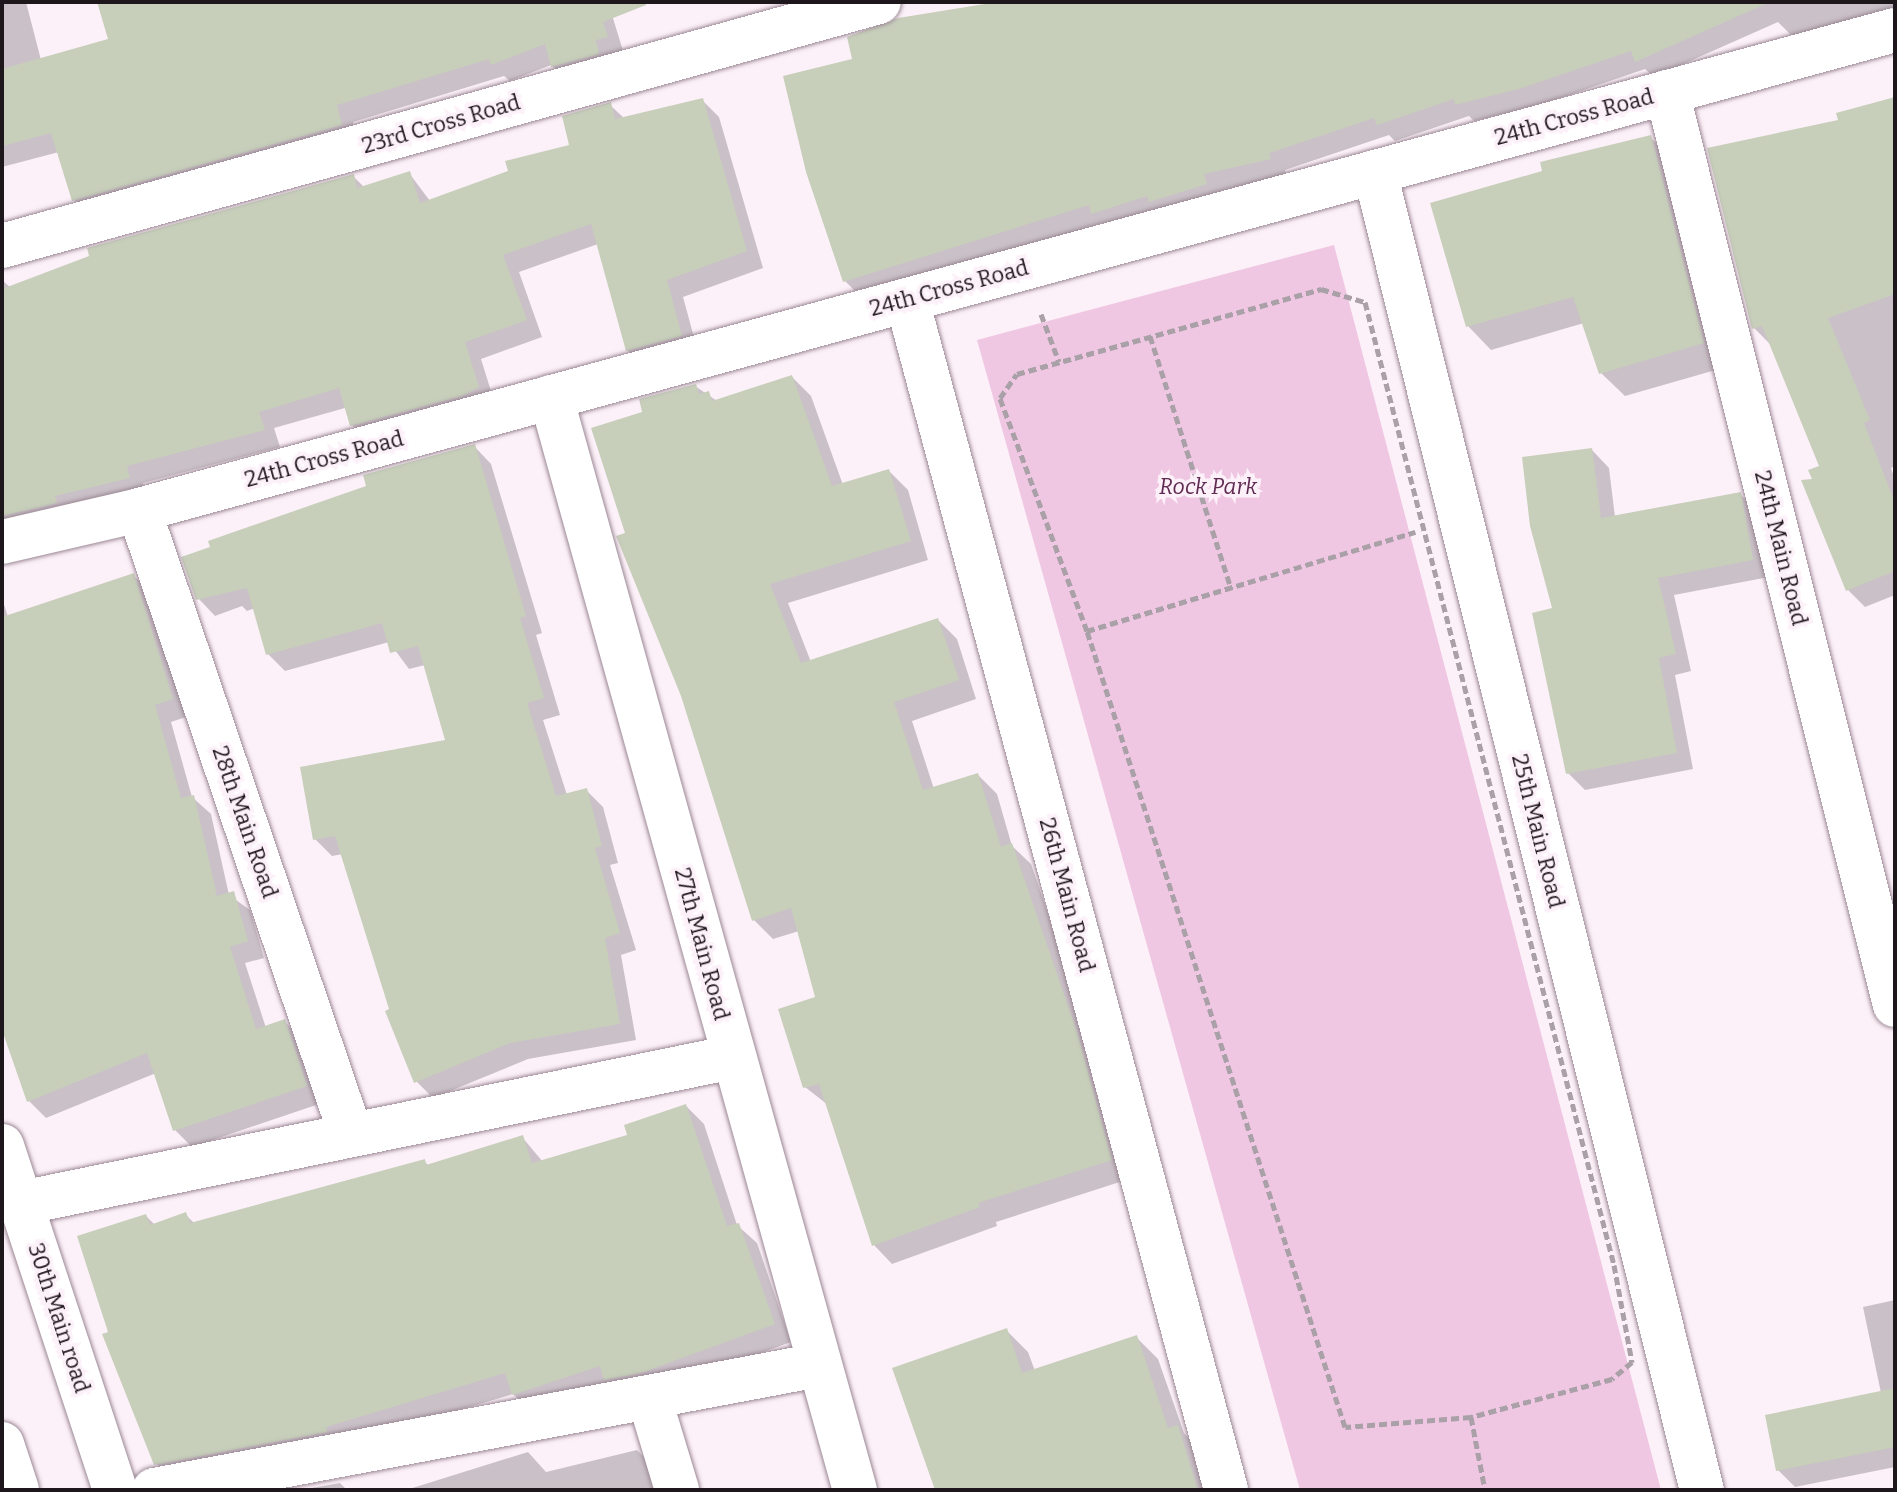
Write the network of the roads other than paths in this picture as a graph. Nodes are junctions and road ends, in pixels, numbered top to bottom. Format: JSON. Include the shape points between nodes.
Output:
{"nodes":[{"id":1,"x":879,"y":2,"type":"edge"},
{"id":2,"x":1895,"y":30,"type":"edge"},
{"id":3,"x":1667,"y":92,"type":"junction"},
{"id":4,"x":1375,"y":172,"type":"junction"},
{"id":5,"x":2,"y":246,"type":"edge"},
{"id":6,"x":907,"y":300,"type":"junction"},
{"id":7,"x":551,"y":397,"type":"junction"},
{"id":8,"x":139,"y":510,"type":"junction"},
{"id":9,"x":2,"y":542,"type":"edge"},
{"id":10,"x":1895,"y":1005,"type":"edge"},
{"id":11,"x":733,"y":1057,"type":"junction"},
{"id":12,"x":351,"y":1135,"type":"junction"},
{"id":13,"x":2,"y":1146,"type":"edge"},
{"id":14,"x":21,"y":1203,"type":"junction"},
{"id":15,"x":819,"y":1365,"type":"junction"},
{"id":16,"x":649,"y":1397,"type":"junction"},
{"id":17,"x":2,"y":1444,"type":"edge"},
{"id":18,"x":17,"y":1490,"type":"edge"},
{"id":19,"x":115,"y":1490,"type":"edge"},
{"id":20,"x":154,"y":1490,"type":"edge"},
{"id":21,"x":677,"y":1490,"type":"edge"},
{"id":22,"x":855,"y":1490,"type":"edge"},
{"id":23,"x":1226,"y":1490,"type":"edge"},
{"id":24,"x":1702,"y":1490,"type":"edge"}],
"edges":[{"from":1,"to":5,"type":"street","name":"23rd Cross Road"},
{"from":2,"to":3,"type":"street","name":"24th Cross Road"},
{"from":3,"to":4,"type":"street","name":"24th Cross Road"},
{"from":3,"to":10,"type":"street","name":"24th Main Road"},
{"from":4,"to":6,"type":"street","name":"24th Cross Road"},
{"from":4,"to":24,"type":"street","name":"25th Main Road"},
{"from":6,"to":7,"type":"street","name":"24th Cross Road"},
{"from":6,"to":23,"type":"street","name":"26th Main Road"},
{"from":7,"to":8,"type":"street","name":"24th Cross Road"},
{"from":7,"to":11,"type":"street","name":"27th Main Road"},
{"from":8,"to":9,"type":"street","name":"24th Cross Road"},
{"from":8,"to":12,"type":"street","name":"28th Main Road"},
{"from":11,"to":12,"type":"street"},
{"from":11,"to":15,"type":"street","name":"27th Main Road"},
{"from":12,"to":14,"type":"street"},
{"from":13,"to":14,"type":"street","name":"30th Main road"},
{"from":14,"to":19,"type":"street","name":"30th Main road"},
{"from":15,"to":16,"type":"street"},
{"from":15,"to":22,"type":"street","name":"27th Main Road"},
{"from":16,"to":20,"type":"street"},
{"from":16,"to":21,"type":"street"},
{"from":17,"to":18,"type":"street"}]}
